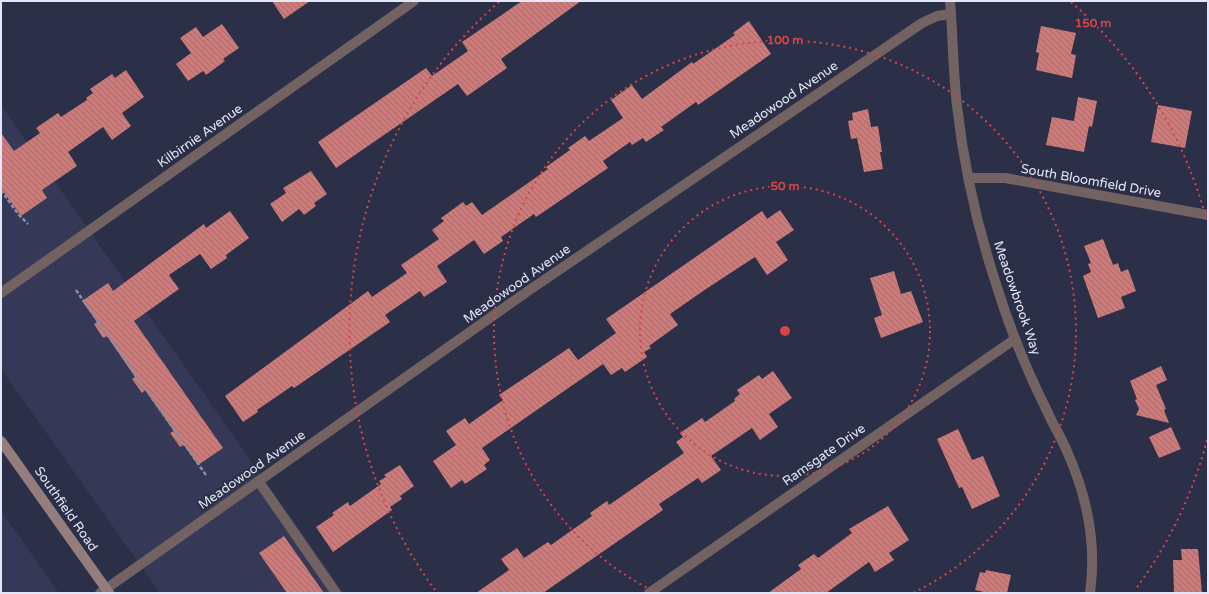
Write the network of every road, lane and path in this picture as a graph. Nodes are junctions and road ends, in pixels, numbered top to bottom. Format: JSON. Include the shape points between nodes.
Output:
{"nodes":[{"id":1,"x":414,"y":1,"type":"edge"},
{"id":2,"x":950,"y":1,"type":"edge"},
{"id":3,"x":951,"y":14,"type":"junction"},
{"id":4,"x":969,"y":178,"type":"junction"},
{"id":5,"x":1,"y":190,"type":"edge"},
{"id":6,"x":1208,"y":215,"type":"edge"},
{"id":7,"x":28,"y":224,"type":"dead end"},
{"id":8,"x":76,"y":290,"type":"dead end"},
{"id":9,"x":1,"y":293,"type":"edge"},
{"id":10,"x":1015,"y":339,"type":"junction"},
{"id":11,"x":1,"y":441,"type":"edge"},
{"id":12,"x":206,"y":475,"type":"dead end"},
{"id":13,"x":259,"y":482,"type":"junction"},
{"id":14,"x":105,"y":591,"type":"edge"},
{"id":15,"x":336,"y":593,"type":"edge"},
{"id":16,"x":649,"y":593,"type":"edge"},
{"id":17,"x":1090,"y":593,"type":"edge"}],
"edges":[{"from":1,"to":9,"type":"street","name":"Kilbirnie Avenue"},
{"from":2,"to":3,"type":"street","name":"Meadowbrook Way"},
{"from":3,"to":4,"type":"street","name":"Meadowbrook Way","via":[[957,105]]},
{"from":3,"to":13,"type":"street","name":"Meadowood Avenue","via":[[937,16],[922,23],[839,78],[528,291]]},
{"from":4,"to":6,"type":"street","name":"South Bloomfield Drive","via":[[1005,178]]},
{"from":4,"to":10,"type":"street","name":"Meadowbrook Way","via":[[991,266]]},
{"from":5,"to":7,"type":"path"},
{"from":8,"to":12,"type":"path"},
{"from":10,"to":16,"type":"street","name":"Ramsgate Drive"},
{"from":10,"to":17,"type":"street","name":"Meadowbrook Way","via":[[1066,448],[1082,491],[1092,539]]},
{"from":11,"to":14,"type":"main road","name":"Southfield Road"},
{"from":13,"to":14,"type":"street","name":"Meadowood Avenue"},
{"from":13,"to":15,"type":"street"}]}
